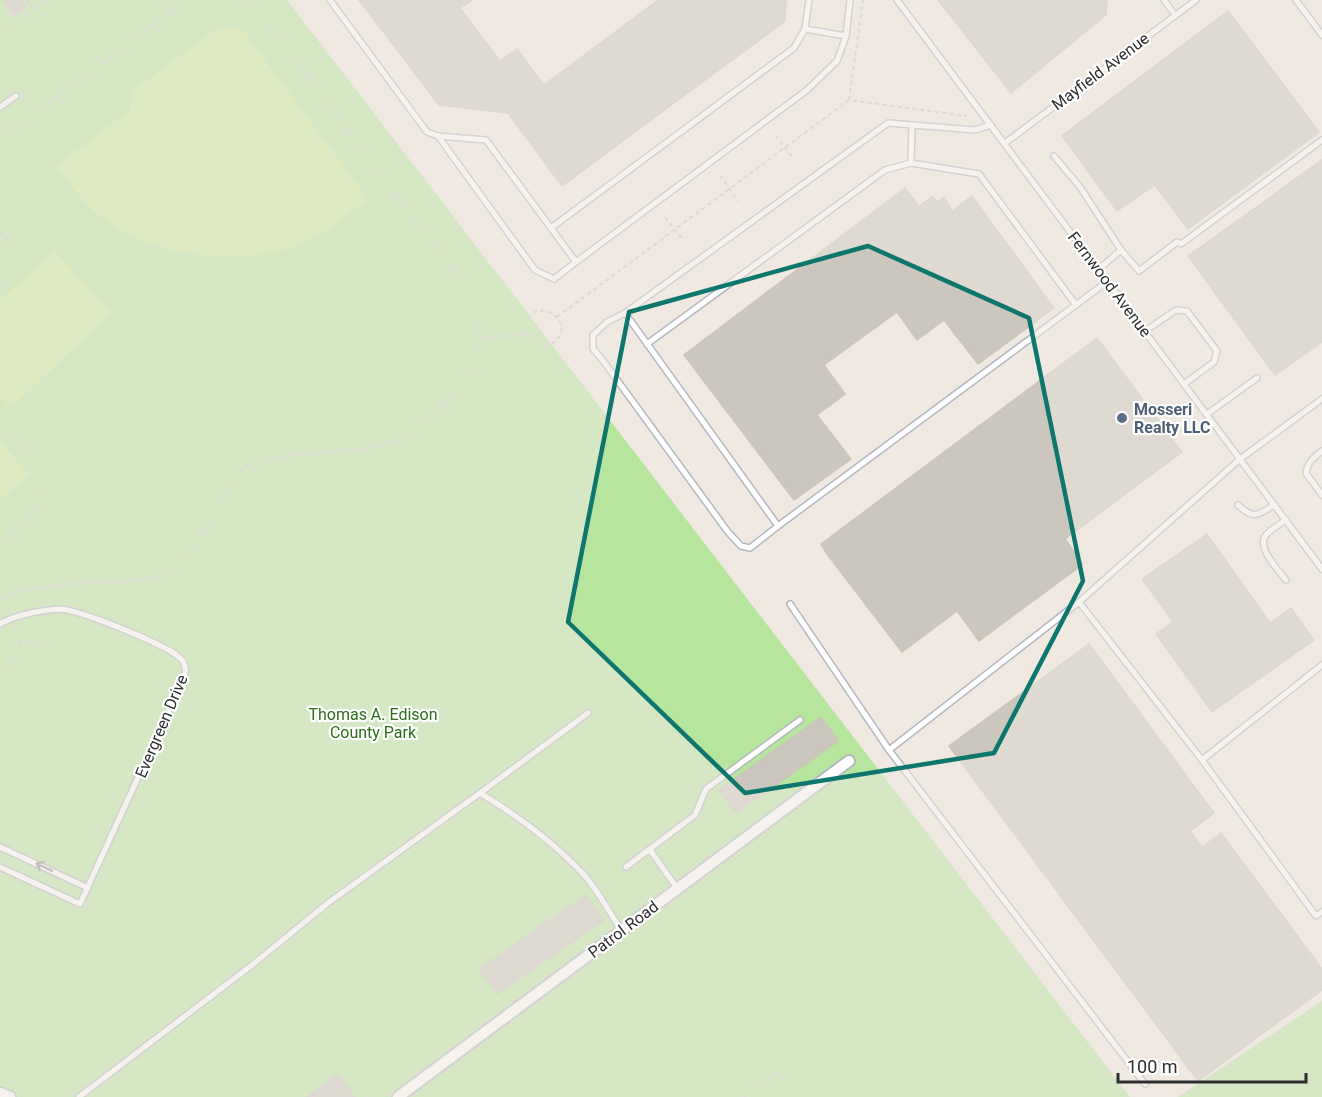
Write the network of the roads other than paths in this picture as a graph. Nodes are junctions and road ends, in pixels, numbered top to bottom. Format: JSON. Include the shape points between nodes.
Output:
{"nodes":[{"id":1,"x":330,"y":0,"type":"edge"},
{"id":2,"x":809,"y":0,"type":"edge"},
{"id":3,"x":850,"y":0,"type":"edge"},
{"id":4,"x":897,"y":0,"type":"edge"},
{"id":5,"x":1164,"y":0,"type":"edge"},
{"id":6,"x":1196,"y":0,"type":"edge"},
{"id":7,"x":1296,"y":0,"type":"edge"},
{"id":8,"x":1176,"y":15,"type":"junction"},
{"id":9,"x":806,"y":29,"type":"junction"},
{"id":10,"x":1322,"y":35,"type":"edge"},
{"id":11,"x":846,"y":36,"type":"junction"},
{"id":12,"x":16,"y":96,"type":"dead end"},
{"id":13,"x":0,"y":107,"type":"edge"},
{"id":14,"x":912,"y":125,"type":"junction"},
{"id":15,"x":991,"y":125,"type":"junction"},
{"id":16,"x":438,"y":136,"type":"junction"},
{"id":17,"x":1322,"y":140,"type":"edge"},
{"id":18,"x":1005,"y":143,"type":"junction"},
{"id":19,"x":1054,"y":156,"type":"dead end"},
{"id":20,"x":911,"y":163,"type":"junction"},
{"id":21,"x":551,"y":228,"type":"junction"},
{"id":22,"x":1121,"y":250,"type":"junction"},
{"id":23,"x":576,"y":262,"type":"junction"},
{"id":24,"x":1099,"y":269,"type":"junction"},
{"id":25,"x":1108,"y":281,"type":"junction"},
{"id":26,"x":1076,"y":304,"type":"junction"},
{"id":27,"x":625,"y":313,"type":"junction"},
{"id":28,"x":1145,"y":332,"type":"junction"},
{"id":29,"x":647,"y":344,"type":"junction"},
{"id":30,"x":1257,"y":378,"type":"dead end"},
{"id":31,"x":1184,"y":384,"type":"junction"},
{"id":32,"x":1322,"y":399,"type":"edge"},
{"id":33,"x":1207,"y":414,"type":"junction"},
{"id":34,"x":1322,"y":451,"type":"edge"},
{"id":35,"x":1240,"y":459,"type":"junction"},
{"id":36,"x":1322,"y":495,"type":"edge"},
{"id":37,"x":1274,"y":504,"type":"junction"},
{"id":38,"x":1238,"y":505,"type":"dead end"},
{"id":39,"x":1286,"y":520,"type":"junction"},
{"id":40,"x":777,"y":526,"type":"junction"},
{"id":41,"x":1322,"y":568,"type":"edge"},
{"id":42,"x":1286,"y":580,"type":"dead end"},
{"id":43,"x":1078,"y":602,"type":"junction"},
{"id":44,"x":790,"y":604,"type":"dead end"},
{"id":45,"x":0,"y":624,"type":"edge"},
{"id":46,"x":1322,"y":665,"type":"edge"},
{"id":47,"x":588,"y":713,"type":"dead end"},
{"id":48,"x":800,"y":720,"type":"dead end"},
{"id":49,"x":889,"y":750,"type":"junction"},
{"id":50,"x":1202,"y":760,"type":"junction"},
{"id":51,"x":849,"y":761,"type":"dead end"},
{"id":52,"x":480,"y":793,"type":"junction"},
{"id":53,"x":0,"y":847,"type":"edge"},
{"id":54,"x":650,"y":850,"type":"junction"},
{"id":55,"x":0,"y":867,"type":"edge"},
{"id":56,"x":626,"y":867,"type":"dead end"},
{"id":57,"x":88,"y":888,"type":"junction"},
{"id":58,"x":676,"y":888,"type":"junction"},
{"id":59,"x":1322,"y":912,"type":"edge"},
{"id":60,"x":621,"y":930,"type":"junction"},
{"id":61,"x":1145,"y":1084,"type":"dead end"},
{"id":62,"x":0,"y":1093,"type":"edge"},
{"id":63,"x":10,"y":1097,"type":"edge"},
{"id":64,"x":79,"y":1097,"type":"edge"},
{"id":65,"x":398,"y":1097,"type":"edge"}],
"edges":[{"from":1,"to":16,"type":"lane","via":[[427,132]]},
{"from":2,"to":9,"type":"lane"},
{"from":3,"to":11,"type":"lane"},
{"from":4,"to":15,"type":"lane","name":"Fernwood Avenue"},
{"from":5,"to":8,"type":"lane"},
{"from":6,"to":8,"type":"lane","name":"Mayfield Avenue"},
{"from":7,"to":10,"type":"lane"},
{"from":8,"to":18,"type":"lane","name":"Mayfield Avenue"},
{"from":9,"to":11,"type":"lane"},
{"from":9,"to":21,"type":"lane","via":[[794,48]]},
{"from":11,"to":23,"type":"lane","via":[[837,61],[807,90]]},
{"from":12,"to":13,"type":"lane"},
{"from":14,"to":15,"type":"lane","via":[[975,130]]},
{"from":14,"to":20,"type":"lane"},
{"from":14,"to":27,"type":"lane","via":[[888,123]]},
{"from":15,"to":18,"type":"lane","name":"Fernwood Avenue"},
{"from":16,"to":21,"type":"lane","via":[[486,140]]},
{"from":16,"to":23,"type":"lane","via":[[535,270],[554,279]]},
{"from":17,"to":22,"type":"lane","via":[[1139,271]]},
{"from":18,"to":24,"type":"lane","name":"Fernwood Avenue"},
{"from":19,"to":22,"type":"lane","via":[[1080,187]]},
{"from":20,"to":26,"type":"lane","via":[[979,174]]},
{"from":20,"to":29,"type":"lane","via":[[885,170]]},
{"from":21,"to":23,"type":"lane"},
{"from":22,"to":24,"type":"lane"},
{"from":24,"to":25,"type":"lane","name":"Fernwood Avenue"},
{"from":25,"to":26,"type":"lane"},
{"from":25,"to":28,"type":"lane","name":"Fernwood Avenue"},
{"from":26,"to":40,"type":"lane"},
{"from":27,"to":29,"type":"lane"},
{"from":27,"to":40,"type":"lane","via":[[593,335],[593,349],[741,546],[750,548]]},
{"from":28,"to":31,"type":"lane","name":"Fernwood Avenue"},
{"from":28,"to":31,"type":"lane","via":[[1176,310],[1187,311],[1217,351],[1214,362]]},
{"from":29,"to":40,"type":"lane"},
{"from":30,"to":33,"type":"lane"},
{"from":31,"to":33,"type":"lane","name":"Fernwood Avenue"},
{"from":32,"to":35,"type":"lane"},
{"from":33,"to":35,"type":"lane","name":"Fernwood Avenue"},
{"from":34,"to":36,"type":"lane","via":[[1306,473]]},
{"from":35,"to":37,"type":"lane","name":"Fernwood Avenue"},
{"from":35,"to":43,"type":"lane"},
{"from":37,"to":38,"type":"lane","via":[[1257,515],[1248,514]]},
{"from":37,"to":39,"type":"lane","name":"Fernwood Avenue"},
{"from":39,"to":41,"type":"lane","name":"Fernwood Avenue"},
{"from":39,"to":42,"type":"lane","via":[[1263,542],[1264,550]]},
{"from":43,"to":49,"type":"lane"},
{"from":43,"to":50,"type":"lane"},
{"from":44,"to":49,"type":"lane"},
{"from":45,"to":57,"type":"lane","name":"Evergreen Drive","via":[[35,612],[61,609],[90,616],[171,650],[186,668]]},
{"from":46,"to":50,"type":"lane"},
{"from":47,"to":52,"type":"lane"},
{"from":48,"to":54,"type":"lane","via":[[706,789],[696,815]]},
{"from":49,"to":61,"type":"lane"},
{"from":50,"to":59,"type":"lane","via":[[1316,916]]},
{"from":51,"to":58,"type":"street","name":"Patrol Road"},
{"from":52,"to":60,"type":"lane","via":[[550,842],[586,878]]},
{"from":52,"to":64,"type":"lane","via":[[328,903]]},
{"from":57,"to":53,"type":"lane","one_way":true},
{"from":54,"to":56,"type":"lane"},
{"from":54,"to":58,"type":"lane"},
{"from":55,"to":57,"type":"lane","name":"Evergreen Drive","via":[[80,904]]},
{"from":58,"to":60,"type":"street","name":"Patrol Road"},
{"from":60,"to":65,"type":"street","name":"Patrol Road"},
{"from":62,"to":63,"type":"street"}]}
